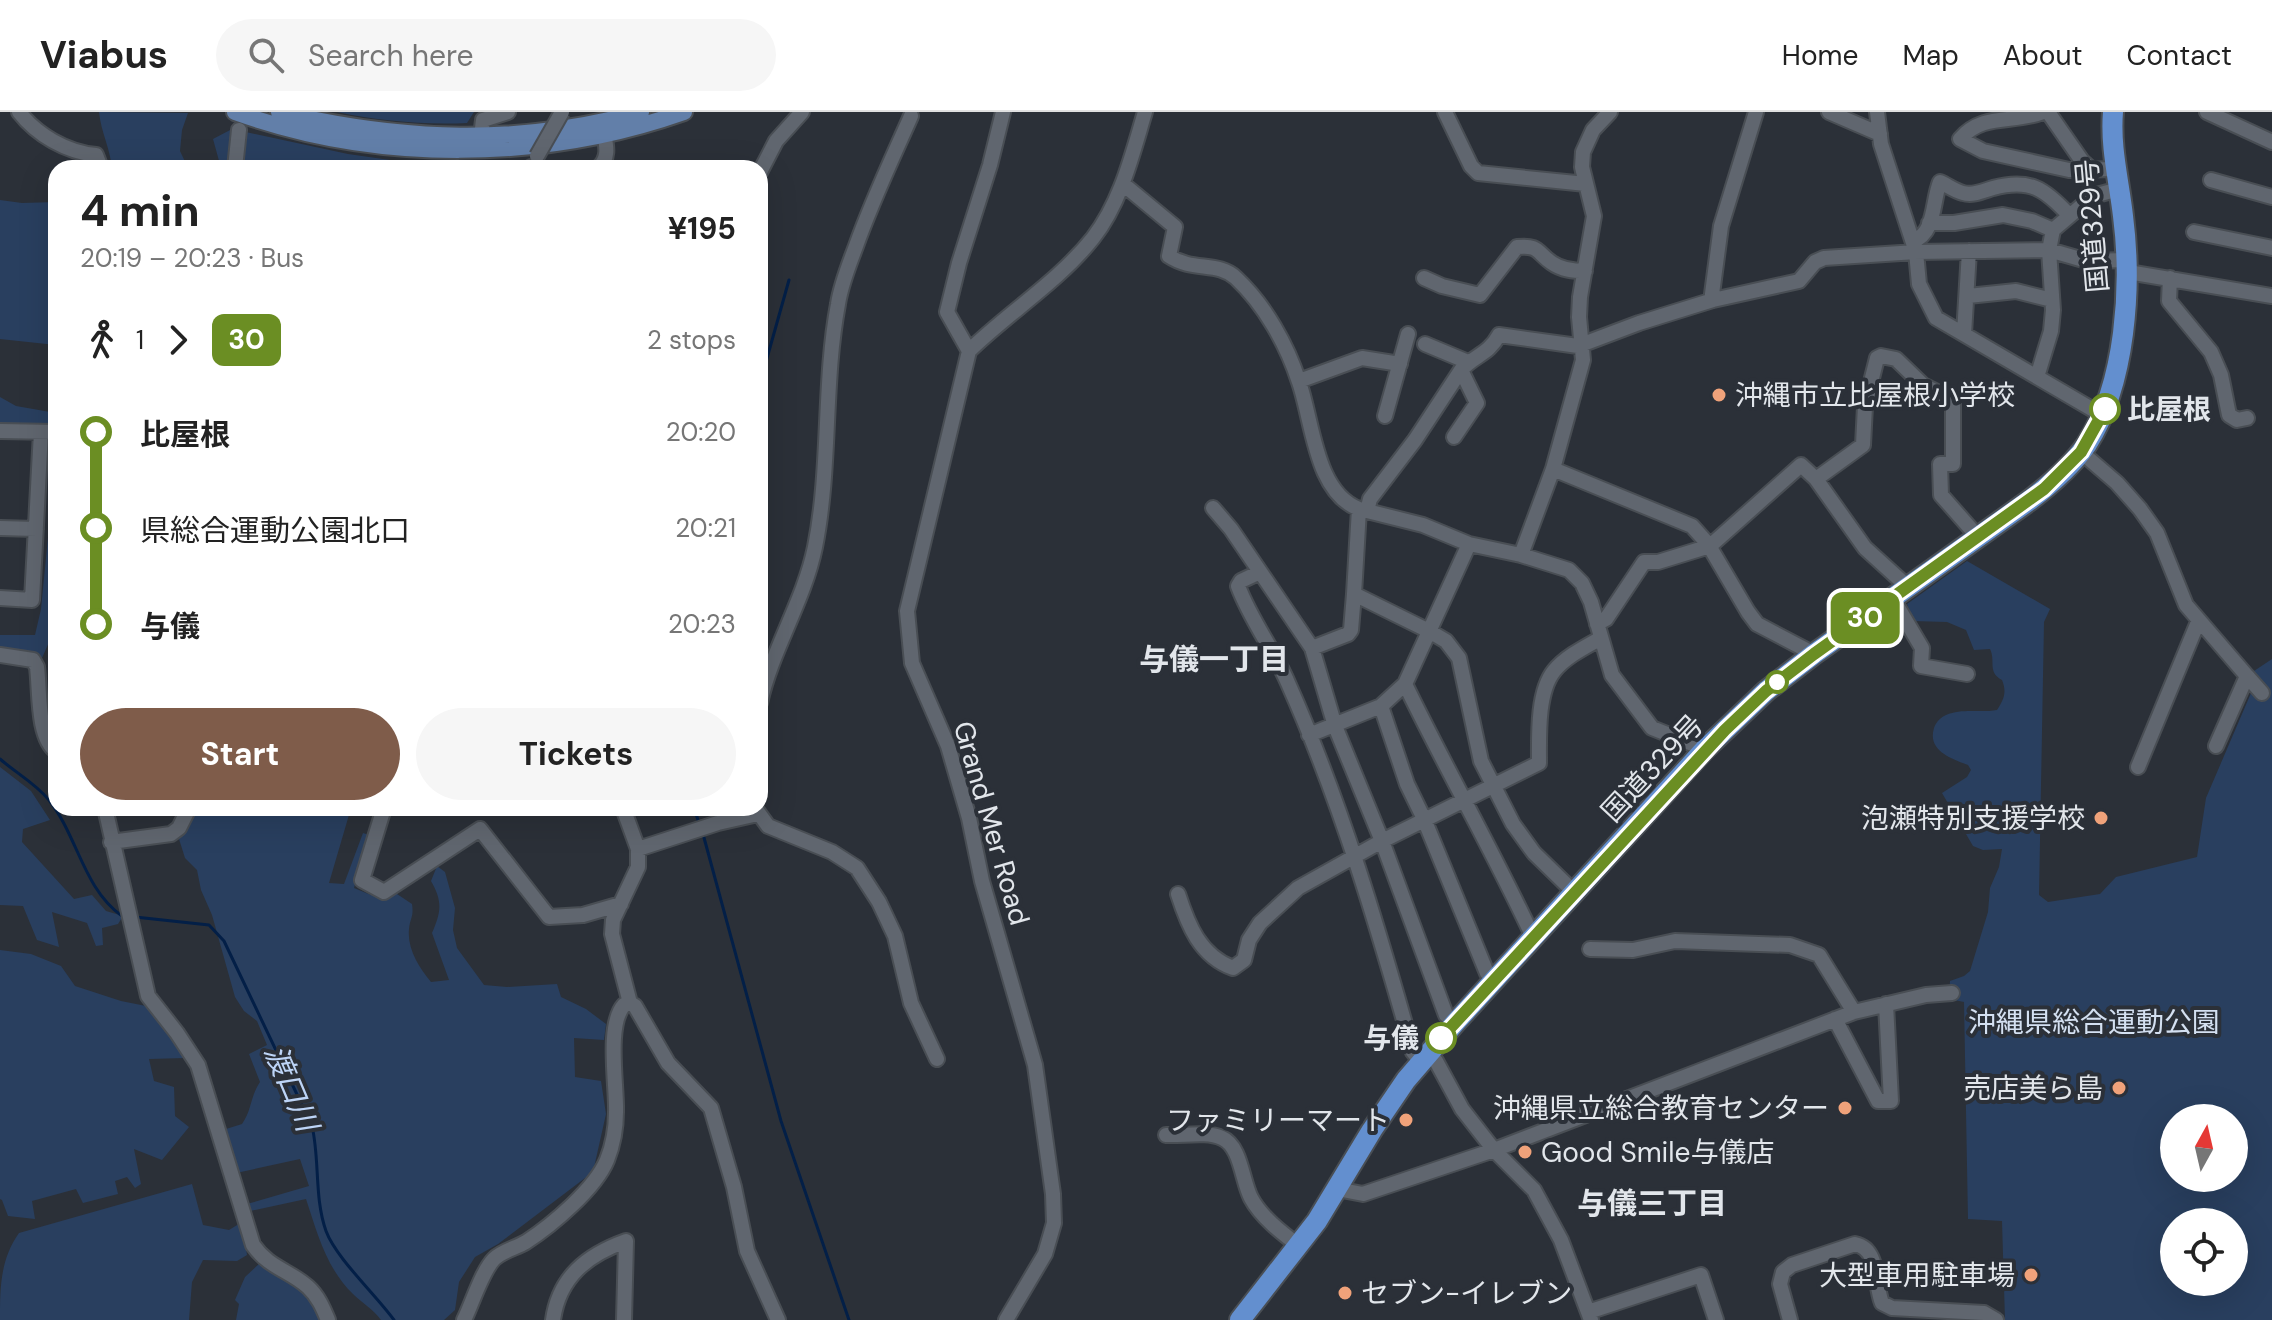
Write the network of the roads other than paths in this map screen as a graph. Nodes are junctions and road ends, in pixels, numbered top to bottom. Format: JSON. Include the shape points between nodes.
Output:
{"nodes":[{"id":1,"x":19,"y":112,"type":"edge"},
{"id":2,"x":235,"y":112,"type":"edge"},
{"id":3,"x":279,"y":112,"type":"edge"},
{"id":4,"x":508,"y":112,"type":"edge"},
{"id":5,"x":562,"y":112,"type":"edge"},
{"id":6,"x":641,"y":112,"type":"edge"},
{"id":7,"x":684,"y":112,"type":"edge"},
{"id":8,"x":802,"y":112,"type":"edge"},
{"id":9,"x":1003,"y":112,"type":"edge"},
{"id":10,"x":1145,"y":112,"type":"edge"},
{"id":11,"x":1445,"y":112,"type":"edge"},
{"id":12,"x":1610,"y":112,"type":"edge"},
{"id":13,"x":1756,"y":112,"type":"edge"},
{"id":14,"x":1877,"y":112,"type":"edge"},
{"id":15,"x":2046,"y":112,"type":"edge"},
{"id":16,"x":2113,"y":112,"type":"edge"},
{"id":17,"x":2207,"y":112,"type":"edge"},
{"id":18,"x":1835,"y":113,"type":"edge"},
{"id":19,"x":911,"y":116,"type":"dead end"},
{"id":20,"x":614,"y":127,"type":"junction"},
{"id":21,"x":239,"y":130,"type":"dead end"},
{"id":22,"x":1880,"y":134,"type":"junction"},
{"id":23,"x":481,"y":136,"type":"junction"},
{"id":24,"x":2272,"y":142,"type":"edge"},
{"id":25,"x":98,"y":160,"type":"edge"},
{"id":26,"x":236,"y":160,"type":"edge"},
{"id":27,"x":538,"y":160,"type":"edge"},
{"id":28,"x":605,"y":160,"type":"edge"},
{"id":29,"x":766,"y":160,"type":"edge"},
{"id":30,"x":2092,"y":170,"type":"junction"},
{"id":31,"x":2117,"y":179,"type":"junction"},
{"id":32,"x":2211,"y":180,"type":"dead end"},
{"id":33,"x":1123,"y":184,"type":"junction"},
{"id":34,"x":1586,"y":184,"type":"junction"},
{"id":35,"x":2272,"y":197,"type":"edge"},
{"id":36,"x":2069,"y":215,"type":"junction"},
{"id":37,"x":1929,"y":223,"type":"junction"},
{"id":38,"x":2053,"y":230,"type":"junction"},
{"id":39,"x":2194,"y":232,"type":"dead end"},
{"id":40,"x":1914,"y":246,"type":"junction"},
{"id":41,"x":2272,"y":248,"type":"edge"},
{"id":42,"x":2049,"y":250,"type":"junction"},
{"id":43,"x":1969,"y":251,"type":"junction"},
{"id":44,"x":2128,"y":266,"type":"junction"},
{"id":45,"x":1585,"y":271,"type":"junction"},
{"id":46,"x":1424,"y":278,"type":"dead end"},
{"id":47,"x":2170,"y":278,"type":"junction"},
{"id":48,"x":2271,"y":292,"type":"edge"},
{"id":49,"x":1968,"y":296,"type":"junction"},
{"id":50,"x":1713,"y":300,"type":"junction"},
{"id":51,"x":2052,"y":300,"type":"junction"},
{"id":52,"x":1408,"y":334,"type":"dead end"},
{"id":53,"x":1964,"y":334,"type":"junction"},
{"id":54,"x":1582,"y":343,"type":"junction"},
{"id":55,"x":1425,"y":344,"type":"dead end"},
{"id":56,"x":969,"y":351,"type":"junction"},
{"id":57,"x":1400,"y":364,"type":"junction"},
{"id":58,"x":1464,"y":366,"type":"junction"},
{"id":59,"x":2037,"y":377,"type":"junction"},
{"id":60,"x":1299,"y":381,"type":"junction"},
{"id":61,"x":2102,"y":415,"type":"junction"},
{"id":62,"x":1385,"y":416,"type":"dead end"},
{"id":63,"x":2247,"y":418,"type":"dead end"},
{"id":64,"x":0,"y":431,"type":"edge"},
{"id":65,"x":48,"y":432,"type":"edge"},
{"id":66,"x":1454,"y":437,"type":"dead end"},
{"id":67,"x":2081,"y":452,"type":"junction"},
{"id":68,"x":1553,"y":469,"type":"junction"},
{"id":69,"x":1816,"y":479,"type":"junction"},
{"id":70,"x":1213,"y":508,"type":"dead end"},
{"id":71,"x":1363,"y":510,"type":"junction"},
{"id":72,"x":0,"y":528,"type":"edge"},
{"id":73,"x":36,"y":529,"type":"junction"},
{"id":74,"x":1978,"y":537,"type":"junction"},
{"id":75,"x":1469,"y":544,"type":"junction"},
{"id":76,"x":1710,"y":546,"type":"junction"},
{"id":77,"x":1521,"y":555,"type":"junction"},
{"id":78,"x":1260,"y":572,"type":"junction"},
{"id":79,"x":1901,"y":593,"type":"junction"},
{"id":80,"x":1354,"y":594,"type":"junction"},
{"id":81,"x":0,"y":598,"type":"edge"},
{"id":82,"x":2198,"y":622,"type":"junction"},
{"id":83,"x":1429,"y":631,"type":"junction"},
{"id":84,"x":1599,"y":631,"type":"junction"},
{"id":85,"x":1312,"y":648,"type":"junction"},
{"id":86,"x":1814,"y":654,"type":"junction"},
{"id":87,"x":0,"y":655,"type":"edge"},
{"id":88,"x":1967,"y":674,"type":"dead end"},
{"id":89,"x":768,"y":676,"type":"edge"},
{"id":90,"x":2247,"y":676,"type":"junction"},
{"id":91,"x":1405,"y":684,"type":"junction"},
{"id":92,"x":2262,"y":693,"type":"dead end"},
{"id":93,"x":1381,"y":706,"type":"junction"},
{"id":94,"x":1335,"y":726,"type":"junction"},
{"id":95,"x":1309,"y":735,"type":"junction"},
{"id":96,"x":48,"y":744,"type":"edge"},
{"id":97,"x":2216,"y":746,"type":"dead end"},
{"id":98,"x":1705,"y":749,"type":"junction"},
{"id":99,"x":2138,"y":767,"type":"dead end"},
{"id":100,"x":1493,"y":784,"type":"junction"},
{"id":101,"x":1464,"y":800,"type":"junction"},
{"id":102,"x":106,"y":816,"type":"edge"},
{"id":103,"x":185,"y":816,"type":"edge"},
{"id":104,"x":382,"y":816,"type":"edge"},
{"id":105,"x":626,"y":816,"type":"edge"},
{"id":106,"x":741,"y":816,"type":"edge"},
{"id":107,"x":761,"y":816,"type":"edge"},
{"id":108,"x":1424,"y":819,"type":"junction"},
{"id":109,"x":1382,"y":841,"type":"junction"},
{"id":110,"x":111,"y":842,"type":"junction"},
{"id":111,"x":638,"y":849,"type":"junction"},
{"id":112,"x":1353,"y":856,"type":"junction"},
{"id":113,"x":1575,"y":893,"type":"junction"},
{"id":114,"x":1178,"y":894,"type":"dead end"},
{"id":115,"x":621,"y":904,"type":"junction"},
{"id":116,"x":1533,"y":937,"type":"junction"},
{"id":117,"x":1590,"y":949,"type":"dead end"},
{"id":118,"x":1494,"y":981,"type":"junction"},
{"id":119,"x":1952,"y":993,"type":"dead end"},
{"id":120,"x":630,"y":1003,"type":"junction"},
{"id":121,"x":1886,"y":1004,"type":"junction"},
{"id":122,"x":1854,"y":1012,"type":"junction"},
{"id":123,"x":1835,"y":1019,"type":"junction"},
{"id":124,"x":1455,"y":1023,"type":"junction"},
{"id":125,"x":1424,"y":1058,"type":"junction"},
{"id":126,"x":937,"y":1059,"type":"dead end"},
{"id":127,"x":1166,"y":1135,"type":"dead end"},
{"id":128,"x":1494,"y":1150,"type":"junction"},
{"id":129,"x":1337,"y":1189,"type":"junction"},
{"id":130,"x":1299,"y":1246,"type":"junction"},
{"id":131,"x":1590,"y":1316,"type":"edge"},
{"id":132,"x":328,"y":1320,"type":"edge"},
{"id":133,"x":464,"y":1320,"type":"edge"},
{"id":134,"x":553,"y":1320,"type":"edge"},
{"id":135,"x":624,"y":1320,"type":"edge"},
{"id":136,"x":778,"y":1320,"type":"edge"},
{"id":137,"x":1006,"y":1320,"type":"edge"},
{"id":138,"x":1240,"y":1320,"type":"edge"},
{"id":139,"x":1716,"y":1320,"type":"edge"},
{"id":140,"x":1790,"y":1320,"type":"edge"},
{"id":141,"x":1996,"y":1320,"type":"edge"}],
"edges":[{"from":1,"to":25,"type":"street","via":[[34,131]]},
{"from":2,"to":20,"type":"main road","via":[[356,142],[425,149],[525,146]]},
{"from":3,"to":23,"type":"main road","via":[[378,132]]},
{"from":4,"to":23,"type":"street","via":[[483,120]]},
{"from":5,"to":27,"type":"street","bridge":true},
{"from":6,"to":20,"type":"main road"},
{"from":7,"to":20,"type":"main road"},
{"from":8,"to":29,"type":"street"},
{"from":9,"to":56,"type":"street","via":[[947,312]]},
{"from":10,"to":33,"type":"street"},
{"from":11,"to":34,"type":"street","via":[[1478,173]]},
{"from":12,"to":34,"type":"street","via":[[1593,130],[1583,152]]},
{"from":13,"to":50,"type":"street","via":[[1721,226]]},
{"from":14,"to":22,"type":"street"},
{"from":15,"to":30,"type":"street"},
{"from":15,"to":30,"type":"street","via":[[1984,120],[1960,139],[1992,153]]},
{"from":16,"to":31,"type":"highway","name":"国道329号"},
{"from":17,"to":24,"type":"street"},
{"from":18,"to":22,"type":"street"},
{"from":19,"to":89,"type":"street","via":[[875,194],[838,301],[814,549]]},
{"from":20,"to":23,"type":"main road"},
{"from":20,"to":28,"type":"street"},
{"from":21,"to":26,"type":"street"},
{"from":22,"to":40,"type":"street"},
{"from":30,"to":31,"type":"street"},
{"from":31,"to":36,"type":"street"},
{"from":31,"to":44,"type":"highway","name":"国道329号"},
{"from":32,"to":35,"type":"street"},
{"from":33,"to":56,"type":"street","via":[[1095,236],[1067,267]]},
{"from":33,"to":60,"type":"street","via":[[1175,227],[1169,256],[1181,264],[1220,267],[1236,277],[1272,323]]},
{"from":34,"to":45,"type":"street","via":[[1594,216]]},
{"from":36,"to":37,"type":"street","via":[[2042,189],[2023,184],[1964,194],[1940,182]]},
{"from":36,"to":38,"type":"street"},
{"from":37,"to":38,"type":"street","via":[[2003,215]]},
{"from":37,"to":40,"type":"street"},
{"from":38,"to":42,"type":"street"},
{"from":39,"to":41,"type":"street"},
{"from":40,"to":43,"type":"street"},
{"from":40,"to":50,"type":"street","via":[[1824,258],[1799,281]]},
{"from":40,"to":53,"type":"street","via":[[1927,304],[1936,318]]},
{"from":42,"to":43,"type":"street"},
{"from":42,"to":44,"type":"street"},
{"from":42,"to":51,"type":"street"},
{"from":43,"to":49,"type":"street"},
{"from":44,"to":47,"type":"street"},
{"from":44,"to":61,"type":"highway","name":"国道329号","via":[[2123,327]]},
{"from":45,"to":46,"type":"street","via":[[1567,270],[1529,246],[1517,247],[1480,295]]},
{"from":45,"to":54,"type":"street","via":[[1579,317]]},
{"from":47,"to":48,"type":"street"},
{"from":47,"to":63,"type":"street","via":[[2169,301],[2211,352],[2229,415]]},
{"from":49,"to":51,"type":"street","via":[[2016,291]]},
{"from":49,"to":53,"type":"street"},
{"from":50,"to":54,"type":"street"},
{"from":51,"to":59,"type":"street","via":[[2051,331]]},
{"from":52,"to":57,"type":"street"},
{"from":53,"to":59,"type":"street"},
{"from":54,"to":58,"type":"street","via":[[1499,335],[1491,349]]},
{"from":54,"to":68,"type":"street","via":[[1583,360]]},
{"from":55,"to":58,"type":"street"},
{"from":56,"to":137,"type":"street","name":"Grand Mer Road","via":[[907,611],[912,663],[948,746],[1035,1065],[1054,1223],[1045,1254]]},
{"from":57,"to":60,"type":"street","via":[[1362,358]]},
{"from":57,"to":62,"type":"street"},
{"from":58,"to":66,"type":"street","via":[[1477,403]]},
{"from":58,"to":71,"type":"street"},
{"from":59,"to":61,"type":"street"},
{"from":60,"to":71,"type":"street","via":[[1326,477],[1336,494]]},
{"from":61,"to":67,"type":"highway","name":"国道329号"},
{"from":64,"to":65,"type":"street"},
{"from":65,"to":73,"type":"street"},
{"from":67,"to":74,"type":"highway","name":"国道329号","via":[[2044,489]]},
{"from":67,"to":82,"type":"street","via":[[2117,483],[2157,533],[2176,584]]},
{"from":68,"to":76,"type":"street","via":[[1692,526]]},
{"from":68,"to":77,"type":"street"},
{"from":69,"to":74,"type":"street","via":[[1863,445],[1865,406],[1877,358],[1896,359],[1923,385],[1953,400],[1953,464],[1940,464],[1941,495]]},
{"from":69,"to":76,"type":"street","via":[[1801,465]]},
{"from":69,"to":79,"type":"street"},
{"from":70,"to":78,"type":"street"},
{"from":71,"to":75,"type":"street","via":[[1423,525]]},
{"from":71,"to":80,"type":"street"},
{"from":72,"to":73,"type":"street"},
{"from":73,"to":81,"type":"street","via":[[32,600]]},
{"from":74,"to":79,"type":"highway","name":"国道329号"},
{"from":75,"to":77,"type":"street"},
{"from":75,"to":83,"type":"street"},
{"from":76,"to":84,"type":"street","via":[[1644,562]]},
{"from":76,"to":86,"type":"street","via":[[1757,624]]},
{"from":77,"to":84,"type":"street","via":[[1569,570],[1582,583]]},
{"from":78,"to":85,"type":"street"},
{"from":78,"to":95,"type":"street","via":[[1238,586]]},
{"from":79,"to":86,"type":"highway","name":"国道329号"},
{"from":79,"to":88,"type":"street","via":[[1922,648],[1921,666]]},
{"from":80,"to":83,"type":"street"},
{"from":80,"to":85,"type":"street","via":[[1348,634]]},
{"from":82,"to":90,"type":"street"},
{"from":82,"to":99,"type":"street"},
{"from":83,"to":91,"type":"street"},
{"from":83,"to":100,"type":"street","via":[[1459,658],[1481,761]]},
{"from":84,"to":98,"type":"street","via":[[1612,675],[1652,728]]},
{"from":84,"to":100,"type":"street","via":[[1553,671],[1543,698],[1539,763]]},
{"from":85,"to":94,"type":"street"},
{"from":86,"to":98,"type":"highway","name":"国道329号"},
{"from":87,"to":96,"type":"street","via":[[33,660],[37,667]]},
{"from":90,"to":92,"type":"street"},
{"from":90,"to":97,"type":"street"},
{"from":91,"to":93,"type":"street"},
{"from":91,"to":101,"type":"street"},
{"from":93,"to":94,"type":"street"},
{"from":93,"to":108,"type":"street"},
{"from":94,"to":95,"type":"street"},
{"from":94,"to":109,"type":"street"},
{"from":95,"to":112,"type":"street"},
{"from":98,"to":113,"type":"highway","name":"国道329号"},
{"from":100,"to":101,"type":"street"},
{"from":100,"to":113,"type":"street","via":[[1534,853]]},
{"from":101,"to":108,"type":"street"},
{"from":101,"to":116,"type":"street"},
{"from":102,"to":110,"type":"street"},
{"from":103,"to":110,"type":"street","via":[[171,834]]},
{"from":104,"to":115,"type":"street","via":[[362,880],[384,892],[480,829],[549,917],[583,915]]},
{"from":105,"to":111,"type":"street"},
{"from":106,"to":111,"type":"street"},
{"from":107,"to":126,"type":"street","via":[[768,826],[857,868],[895,936],[911,1003]]},
{"from":108,"to":109,"type":"street"},
{"from":108,"to":118,"type":"street"},
{"from":109,"to":112,"type":"street"},
{"from":109,"to":124,"type":"street","via":[[1446,1015]]},
{"from":110,"to":132,"type":"street","via":[[148,996],[198,1065],[253,1245],[272,1266],[309,1288]]},
{"from":111,"to":115,"type":"street","via":[[638,867]]},
{"from":112,"to":114,"type":"street","via":[[1298,888],[1260,923],[1244,960],[1233,968],[1205,951]]},
{"from":112,"to":125,"type":"street","via":[[1413,1052]]},
{"from":113,"to":116,"type":"highway","name":"国道329号"},
{"from":115,"to":120,"type":"street","via":[[612,934]]},
{"from":116,"to":118,"type":"highway","name":"国道329号"},
{"from":117,"to":122,"type":"street","via":[[1633,950],[1675,941],[1805,948],[1819,955]]},
{"from":118,"to":124,"type":"highway","name":"国道329号"},
{"from":119,"to":121,"type":"street"},
{"from":120,"to":133,"type":"street","via":[[617,1016],[614,1139],[606,1162],[569,1207],[526,1242],[495,1258]]},
{"from":120,"to":136,"type":"street","via":[[668,1063],[711,1108],[747,1251]]},
{"from":121,"to":122,"type":"street"},
{"from":121,"to":123,"type":"street","via":[[1891,1101],[1878,1101]]},
{"from":122,"to":123,"type":"street"},
{"from":123,"to":128,"type":"street"},
{"from":124,"to":125,"type":"highway","name":"国道329号"},
{"from":125,"to":128,"type":"street","via":[[1436,1061],[1462,1109]]},
{"from":125,"to":129,"type":"highway","name":"国道329号","via":[[1388,1104]]},
{"from":127,"to":130,"type":"street","via":[[1205,1134],[1231,1144],[1252,1200]]},
{"from":128,"to":129,"type":"street","via":[[1363,1194]]},
{"from":128,"to":131,"type":"street","via":[[1534,1190],[1561,1240]]},
{"from":129,"to":130,"type":"highway","name":"国道329号"},
{"from":130,"to":138,"type":"highway","name":"国道329号"},
{"from":131,"to":139,"type":"street","via":[[1701,1275]]},
{"from":134,"to":135,"type":"street","via":[[556,1301],[578,1268],[626,1241]]},
{"from":140,"to":141,"type":"street","via":[[1780,1284],[1783,1272],[1855,1244],[1872,1255],[1882,1303],[1892,1308],[1984,1313]]}]}
